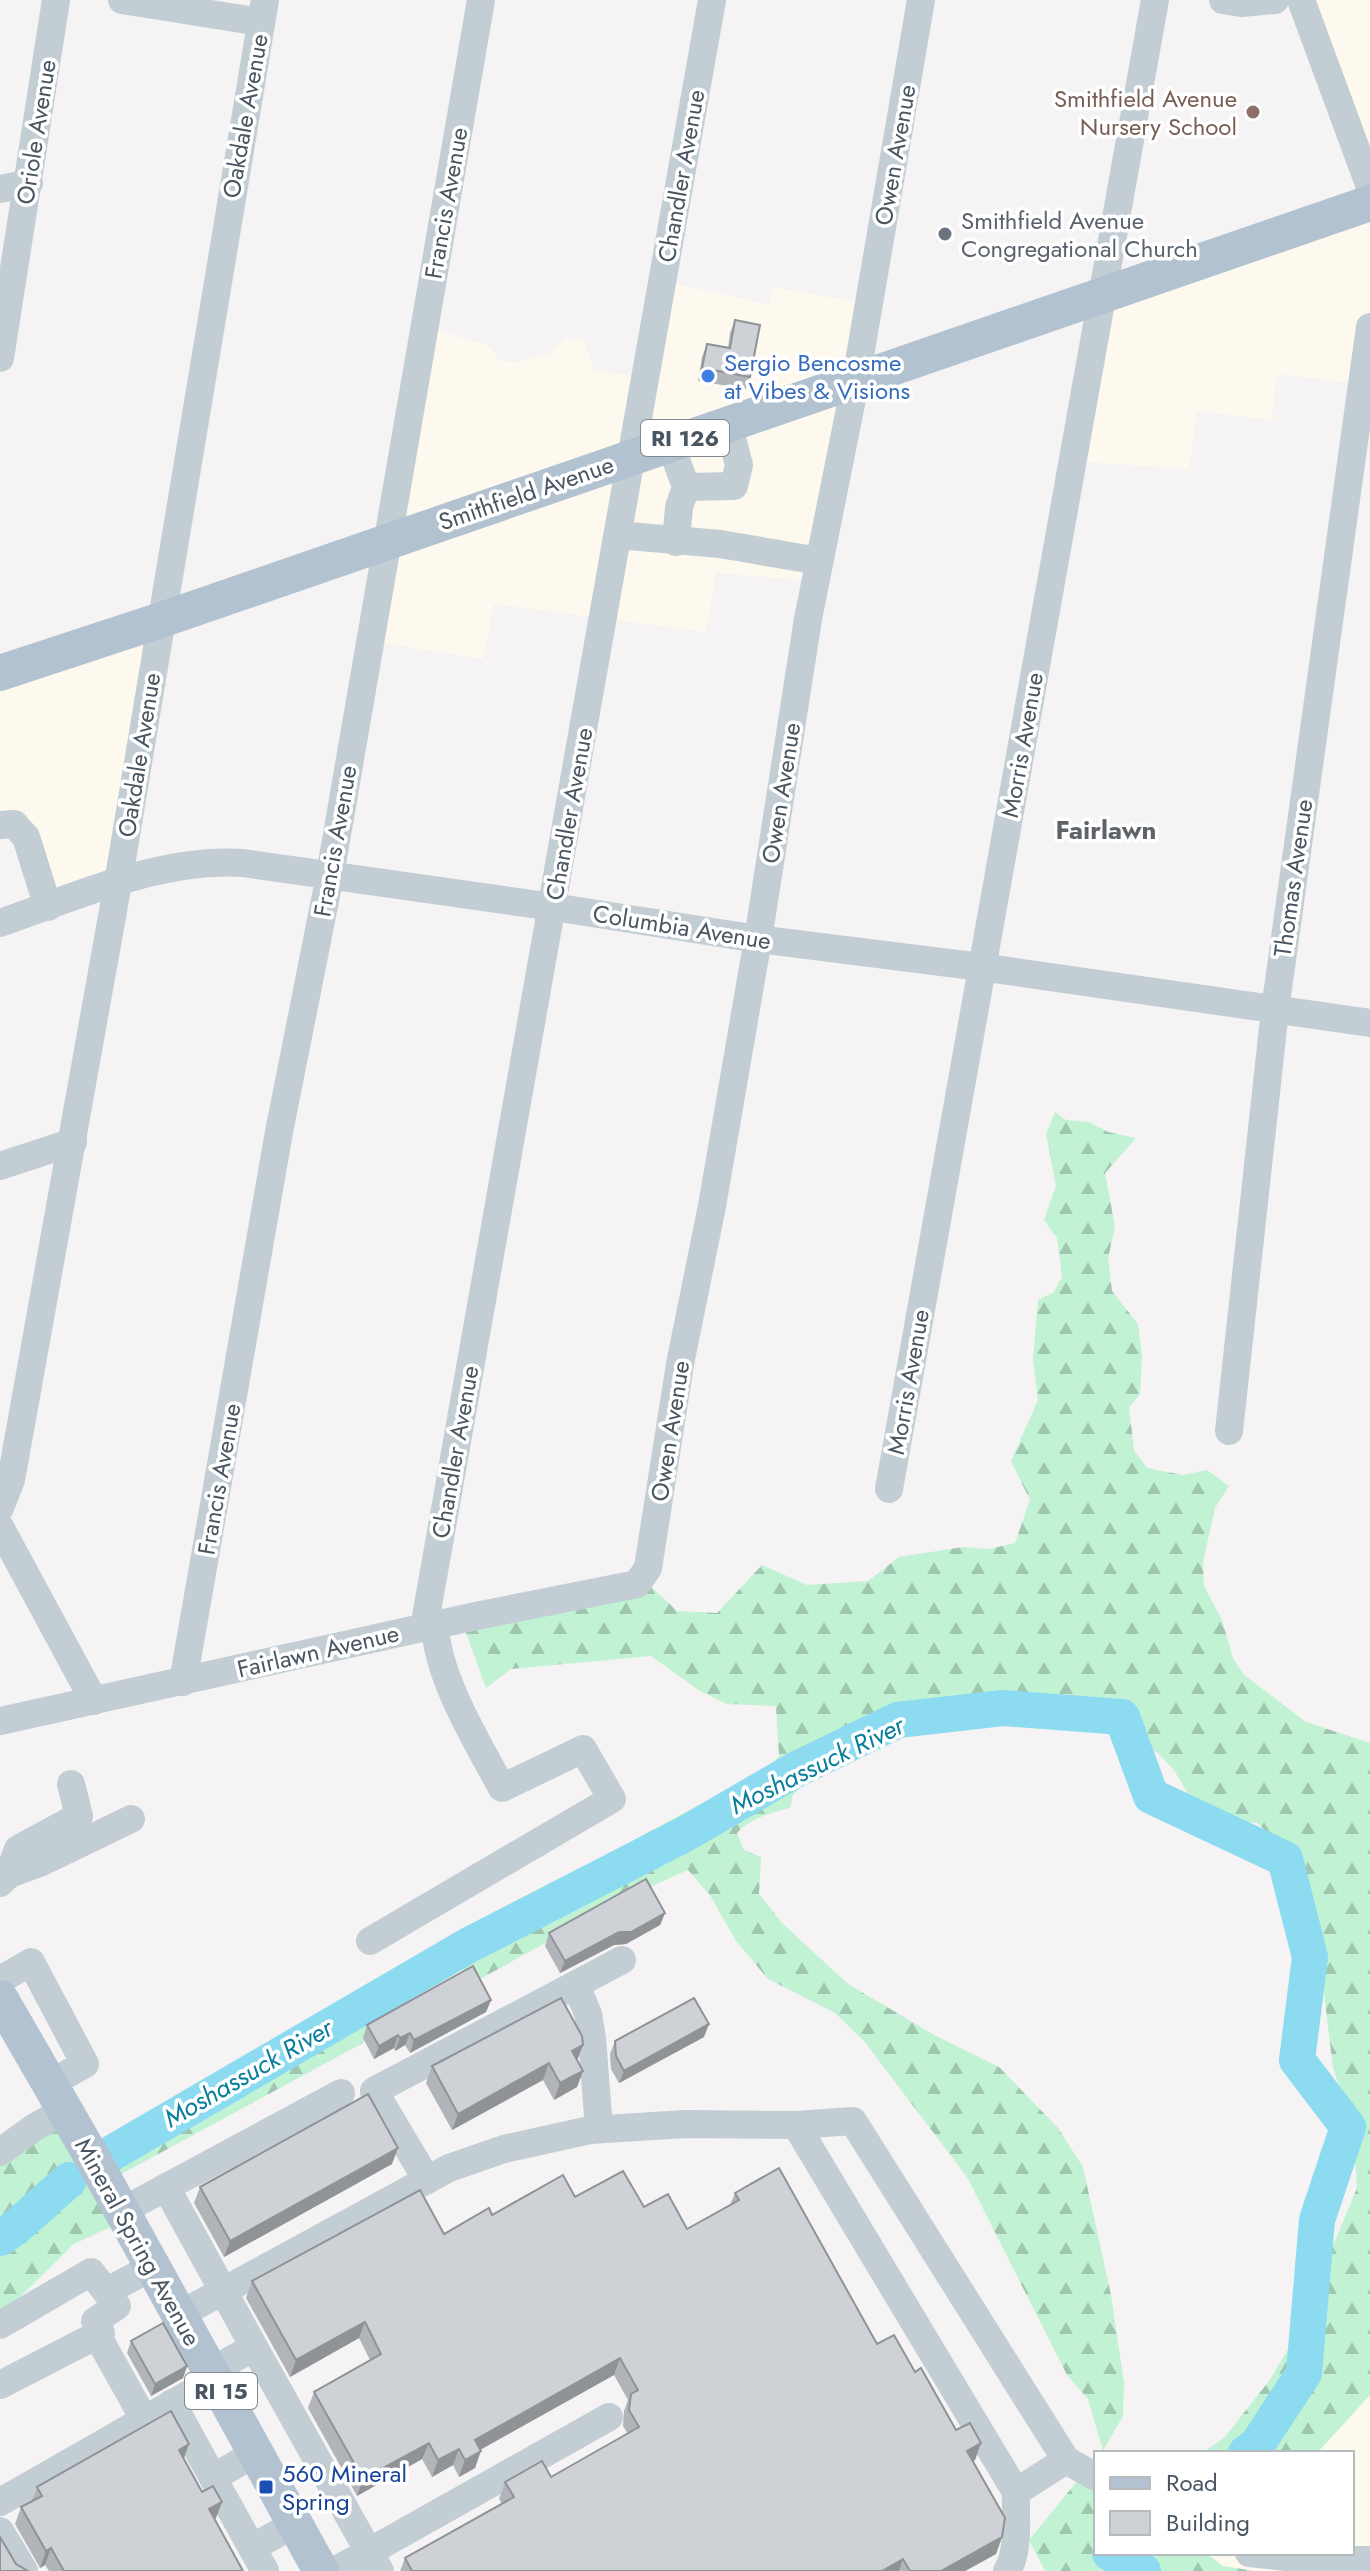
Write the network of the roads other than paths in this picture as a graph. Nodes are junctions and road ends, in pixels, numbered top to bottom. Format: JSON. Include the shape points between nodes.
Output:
{"nodes":[{"id":1,"x":56,"y":0,"type":"edge"},
{"id":2,"x":122,"y":0,"type":"edge"},
{"id":3,"x":481,"y":0,"type":"edge"},
{"id":4,"x":712,"y":0,"type":"edge"},
{"id":5,"x":921,"y":0,"type":"edge"},
{"id":6,"x":1155,"y":0,"type":"edge"},
{"id":7,"x":1223,"y":0,"type":"edge"},
{"id":8,"x":1275,"y":0,"type":"edge"},
{"id":9,"x":1301,"y":0,"type":"edge"},
{"id":10,"x":263,"y":11,"type":"edge"},
{"id":11,"x":29,"y":183,"type":"junction"},
{"id":12,"x":1370,"y":187,"type":"edge"},
{"id":13,"x":0,"y":189,"type":"edge"},
{"id":14,"x":1370,"y":203,"type":"edge"},
{"id":15,"x":1103,"y":296,"type":"junction"},
{"id":16,"x":1370,"y":327,"type":"edge"},
{"id":17,"x":0,"y":358,"type":"edge"},
{"id":18,"x":856,"y":379,"type":"junction"},
{"id":19,"x":728,"y":423,"type":"junction"},
{"id":20,"x":670,"y":443,"type":"junction"},
{"id":21,"x":631,"y":457,"type":"junction"},
{"id":22,"x":686,"y":487,"type":"junction"},
{"id":23,"x":618,"y":535,"type":"junction"},
{"id":24,"x":387,"y":541,"type":"junction"},
{"id":25,"x":676,"y":542,"type":"junction"},
{"id":26,"x":819,"y":561,"type":"junction"},
{"id":27,"x":161,"y":620,"type":"junction"},
{"id":28,"x":0,"y":673,"type":"edge"},
{"id":29,"x":0,"y":825,"type":"edge"},
{"id":30,"x":330,"y":875,"type":"junction"},
{"id":31,"x":118,"y":883,"type":"junction"},
{"id":32,"x":48,"y":907,"type":"junction"},
{"id":33,"x":553,"y":907,"type":"junction"},
{"id":34,"x":0,"y":923,"type":"edge"},
{"id":35,"x":758,"y":939,"type":"junction"},
{"id":36,"x":981,"y":967,"type":"junction"},
{"id":37,"x":1275,"y":1010,"type":"junction"},
{"id":38,"x":1370,"y":1023,"type":"edge"},
{"id":39,"x":73,"y":1142,"type":"junction"},
{"id":40,"x":0,"y":1166,"type":"edge"},
{"id":41,"x":1229,"y":1431,"type":"dead end"},
{"id":42,"x":889,"y":1489,"type":"dead end"},
{"id":43,"x":0,"y":1508,"type":"edge"},
{"id":44,"x":0,"y":1527,"type":"edge"},
{"id":45,"x":637,"y":1584,"type":"joint"},
{"id":46,"x":430,"y":1626,"type":"junction"},
{"id":47,"x":183,"y":1682,"type":"junction"},
{"id":48,"x":94,"y":1701,"type":"junction"},
{"id":49,"x":0,"y":1721,"type":"edge"},
{"id":50,"x":71,"y":1784,"type":"dead end"},
{"id":51,"x":131,"y":1819,"type":"dead end"},
{"id":52,"x":4,"y":1879,"type":"edge"},
{"id":53,"x":370,"y":1941,"type":"dead end"},
{"id":54,"x":622,"y":1960,"type":"dead end"},
{"id":55,"x":0,"y":1980,"type":"edge"},
{"id":56,"x":576,"y":1985,"type":"junction"},
{"id":57,"x":0,"y":1998,"type":"edge"},
{"id":58,"x":341,"y":2093,"type":"dead end"},
{"id":59,"x":57,"y":2097,"type":"junction"},
{"id":60,"x":796,"y":2125,"type":"junction"},
{"id":61,"x":599,"y":2129,"type":"junction"},
{"id":62,"x":0,"y":2152,"type":"edge"},
{"id":63,"x":427,"y":2180,"type":"junction"},
{"id":64,"x":166,"y":2187,"type":"junction"},
{"id":65,"x":122,"y":2211,"type":"junction"},
{"id":66,"x":152,"y":2267,"type":"junction"},
{"id":67,"x":107,"y":2291,"type":"junction"},
{"id":68,"x":222,"y":2291,"type":"junction"},
{"id":69,"x":179,"y":2315,"type":"junction"},
{"id":70,"x":0,"y":2325,"type":"edge"},
{"id":71,"x":97,"y":2335,"type":"junction"},
{"id":72,"x":254,"y":2347,"type":"junction"},
{"id":73,"x":212,"y":2376,"type":"junction"},
{"id":74,"x":0,"y":2385,"type":"edge"},
{"id":75,"x":172,"y":2403,"type":"junction"},
{"id":76,"x":609,"y":2417,"type":"dead end"},
{"id":77,"x":144,"y":2419,"type":"junction"},
{"id":78,"x":255,"y":2453,"type":"junction"},
{"id":79,"x":1066,"y":2460,"type":"junction"},
{"id":80,"x":1094,"y":2476,"type":"edge"},
{"id":81,"x":213,"y":2478,"type":"junction"},
{"id":82,"x":1016,"y":2492,"type":"junction"},
{"id":83,"x":0,"y":2502,"type":"edge"},
{"id":84,"x":294,"y":2524,"type":"junction"},
{"id":85,"x":0,"y":2531,"type":"edge"},
{"id":86,"x":1267,"y":2555,"type":"edge"},
{"id":87,"x":258,"y":2560,"type":"edge"},
{"id":88,"x":1370,"y":2560,"type":"edge"},
{"id":89,"x":374,"y":2562,"type":"edge"},
{"id":90,"x":24,"y":2571,"type":"edge"},
{"id":91,"x":321,"y":2571,"type":"edge"},
{"id":92,"x":334,"y":2571,"type":"edge"},
{"id":93,"x":1007,"y":2571,"type":"edge"}],
"edges":[{"from":1,"to":11,"type":"street","name":"Oriole Avenue"},
{"from":2,"to":10,"type":"street"},
{"from":3,"to":24,"type":"street","name":"Francis Avenue"},
{"from":4,"to":21,"type":"street","name":"Chandler Avenue"},
{"from":5,"to":18,"type":"street","name":"Owen Avenue"},
{"from":6,"to":15,"type":"street","name":"Morris Avenue"},
{"from":7,"to":8,"type":"street"},
{"from":9,"to":12,"type":"street"},
{"from":10,"to":27,"type":"street","name":"Oakdale Avenue"},
{"from":11,"to":13,"type":"street"},
{"from":11,"to":17,"type":"street","name":"Oriole Avenue"},
{"from":14,"to":15,"type":"main road","name":"Smithfield Avenue","number":"RI 126"},
{"from":15,"to":18,"type":"main road","name":"Smithfield Avenue","number":"RI 126"},
{"from":15,"to":36,"type":"street","name":"Morris Avenue"},
{"from":16,"to":37,"type":"street","name":"Thomas Avenue"},
{"from":18,"to":19,"type":"main road","name":"Smithfield Avenue","number":"RI 126"},
{"from":18,"to":26,"type":"street","name":"Owen Avenue"},
{"from":19,"to":20,"type":"main road","name":"Smithfield Avenue","number":"RI 126"},
{"from":19,"to":22,"type":"street","via":[[739,465],[734,486]]},
{"from":20,"to":21,"type":"main road","name":"Smithfield Avenue","number":"RI 126"},
{"from":20,"to":22,"type":"street"},
{"from":21,"to":23,"type":"street","name":"Chandler Avenue"},
{"from":21,"to":24,"type":"main road","name":"Smithfield Avenue","number":"RI 126"},
{"from":22,"to":25,"type":"street"},
{"from":23,"to":25,"type":"street"},
{"from":23,"to":33,"type":"street","name":"Chandler Avenue"},
{"from":24,"to":27,"type":"main road","name":"Smithfield Avenue","number":"RI 126"},
{"from":24,"to":30,"type":"street","name":"Francis Avenue"},
{"from":25,"to":26,"type":"street"},
{"from":26,"to":35,"type":"street","name":"Owen Avenue"},
{"from":27,"to":28,"type":"main road","name":"Smithfield Avenue","number":"RI 126"},
{"from":27,"to":31,"type":"street","name":"Oakdale Avenue"},
{"from":29,"to":32,"type":"street","via":[[14,824],[26,837]]},
{"from":30,"to":31,"type":"street","name":"Columbia Avenue","via":[[225,862],[159,870]]},
{"from":30,"to":33,"type":"street","name":"Columbia Avenue"},
{"from":30,"to":47,"type":"street","name":"Francis Avenue","via":[[279,1132]]},
{"from":31,"to":32,"type":"street","name":"Columbia Avenue"},
{"from":31,"to":39,"type":"street","name":"Oakdale Avenue"},
{"from":32,"to":34,"type":"street","name":"Columbia Avenue"},
{"from":33,"to":35,"type":"street","name":"Columbia Avenue"},
{"from":33,"to":46,"type":"street","name":"Chandler Avenue"},
{"from":35,"to":36,"type":"street","name":"Columbia Avenue"},
{"from":35,"to":45,"type":"street","name":"Owen Avenue","via":[[648,1568]]},
{"from":36,"to":37,"type":"street","name":"Columbia Avenue"},
{"from":36,"to":42,"type":"street","name":"Morris Avenue"},
{"from":37,"to":38,"type":"street","name":"Columbia Avenue"},
{"from":37,"to":41,"type":"street","name":"Thomas Avenue"},
{"from":39,"to":40,"type":"street"},
{"from":39,"to":43,"type":"street","name":"Oakdale Avenue","via":[[11,1480]]},
{"from":44,"to":48,"type":"street"},
{"from":45,"to":46,"type":"street","name":"Fairlawn Avenue"},
{"from":46,"to":47,"type":"street","name":"Fairlawn Avenue"},
{"from":46,"to":53,"type":"street","via":[[474,1737],[502,1788],[583,1749],[612,1799]]},
{"from":47,"to":48,"type":"street","name":"Fairlawn Avenue"},
{"from":48,"to":49,"type":"street","name":"Fairlawn Avenue"},
{"from":50,"to":52,"type":"street","via":[[79,1816],[18,1849]]},
{"from":51,"to":52,"type":"street"},
{"from":54,"to":56,"type":"street"},
{"from":55,"to":59,"type":"street","via":[[31,1962],[85,2064]]},
{"from":56,"to":61,"type":"street","via":[[592,2038]]},
{"from":56,"to":63,"type":"street","via":[[374,2091]]},
{"from":57,"to":59,"type":"main road","name":"Mineral Spring Avenue","number":"RI 15"},
{"from":58,"to":64,"type":"street"},
{"from":59,"to":62,"type":"street","via":[[35,2127]]},
{"from":59,"to":65,"type":"main road","name":"Mineral Spring Avenue","number":"RI 15"},
{"from":60,"to":61,"type":"street"},
{"from":60,"to":79,"type":"street","via":[[853,2121]]},
{"from":60,"to":82,"type":"street"},
{"from":61,"to":63,"type":"street","via":[[504,2149]]},
{"from":63,"to":68,"type":"street"},
{"from":64,"to":65,"type":"street"},
{"from":64,"to":68,"type":"street"},
{"from":65,"to":66,"type":"main road","name":"Mineral Spring Avenue","number":"RI 15"},
{"from":66,"to":67,"type":"street"},
{"from":66,"to":69,"type":"main road","name":"Mineral Spring Avenue","number":"RI 15"},
{"from":67,"to":70,"type":"street","via":[[91,2272]]},
{"from":67,"to":71,"type":"street","via":[[117,2306],[95,2321],[101,2333]]},
{"from":68,"to":69,"type":"street"},
{"from":68,"to":72,"type":"street"},
{"from":69,"to":73,"type":"main road","name":"Mineral Spring Avenue","number":"RI 15"},
{"from":71,"to":74,"type":"street"},
{"from":71,"to":77,"type":"street"},
{"from":72,"to":73,"type":"street"},
{"from":72,"to":89,"type":"street"},
{"from":73,"to":75,"type":"street"},
{"from":73,"to":78,"type":"main road","name":"Mineral Spring Avenue","number":"RI 15"},
{"from":75,"to":77,"type":"street"},
{"from":75,"to":81,"type":"street"},
{"from":76,"to":89,"type":"street"},
{"from":77,"to":83,"type":"street"},
{"from":78,"to":81,"type":"street"},
{"from":78,"to":84,"type":"main road","name":"Mineral Spring Avenue","number":"RI 15"},
{"from":79,"to":80,"type":"street"},
{"from":79,"to":82,"type":"street"},
{"from":81,"to":87,"type":"street"},
{"from":82,"to":93,"type":"street","via":[[1014,2550]]},
{"from":84,"to":87,"type":"street"},
{"from":84,"to":91,"type":"main road","name":"Mineral Spring Avenue","number":"RI 15"},
{"from":85,"to":90,"type":"street"},
{"from":86,"to":88,"type":"street"},
{"from":89,"to":92,"type":"street"}]}
